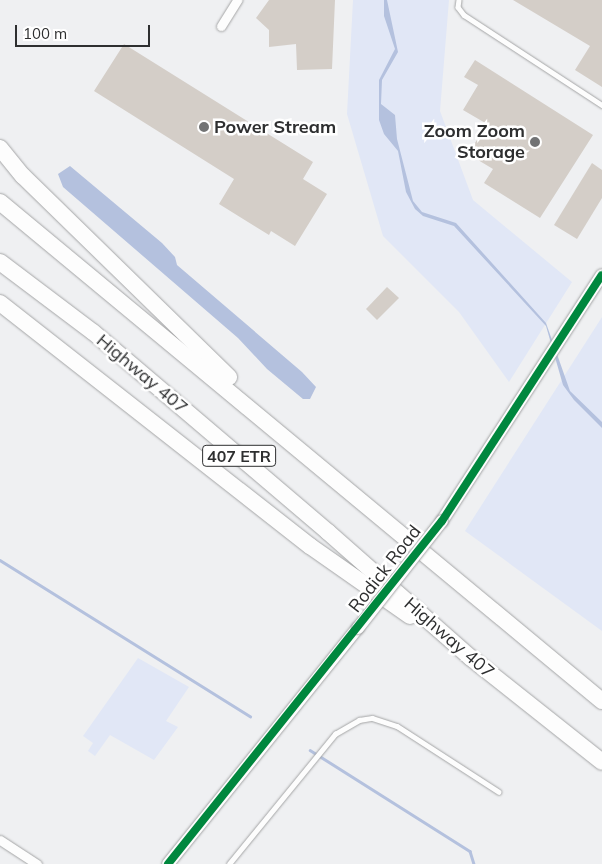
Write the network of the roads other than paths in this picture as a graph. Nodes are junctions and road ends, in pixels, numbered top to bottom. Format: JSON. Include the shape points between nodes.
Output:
{"nodes":[{"id":1,"x":237,"y":0,"type":"edge"},
{"id":2,"x":459,"y":0,"type":"edge"},
{"id":3,"x":220,"y":26,"type":"dead end"},
{"id":4,"x":602,"y":105,"type":"edge"},
{"id":5,"x":0,"y":148,"type":"edge"},
{"id":6,"x":0,"y":202,"type":"edge"},
{"id":7,"x":0,"y":262,"type":"edge"},
{"id":8,"x":602,"y":275,"type":"edge"},
{"id":9,"x":0,"y":303,"type":"edge"},
{"id":10,"x":286,"y":437,"type":"junction"},
{"id":11,"x":471,"y":658,"type":"junction"},
{"id":12,"x":602,"y":700,"type":"edge"},
{"id":13,"x":602,"y":762,"type":"edge"},
{"id":14,"x":499,"y":792,"type":"dead end"},
{"id":15,"x":0,"y":840,"type":"edge"},
{"id":16,"x":172,"y":863,"type":"edge"},
{"id":17,"x":37,"y":864,"type":"edge"},
{"id":18,"x":229,"y":864,"type":"edge"}],
"edges":[{"from":1,"to":3,"type":"street"},
{"from":2,"to":4,"type":"lane","via":[[458,7],[464,15]]},
{"from":5,"to":10,"type":"highway","via":[[23,176],[189,336]]},
{"from":6,"to":10,"type":"highway","number":"407 ETR"},
{"from":7,"to":11,"type":"highway","name":"Highway 407","number":"407 ETR","via":[[93,332]]},
{"from":8,"to":16,"type":"main road","name":"Rodick Road","bridge":true,"via":[[442,521]]},
{"from":9,"to":11,"type":"highway","via":[[310,546]]},
{"from":10,"to":12,"type":"highway","number":"407 ETR"},
{"from":11,"to":13,"type":"highway","name":"Highway 407","number":"407 ETR"},
{"from":14,"to":18,"type":"lane","via":[[397,726],[372,718],[359,720],[329,741]]},
{"from":15,"to":17,"type":"street"}]}
